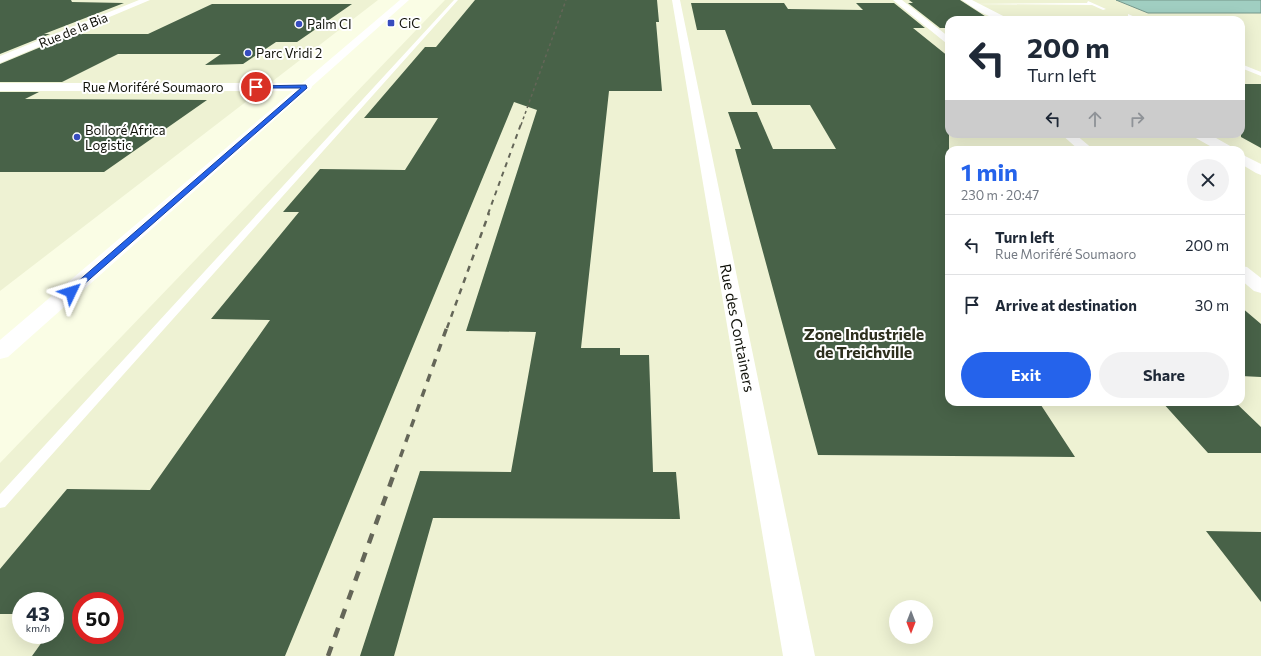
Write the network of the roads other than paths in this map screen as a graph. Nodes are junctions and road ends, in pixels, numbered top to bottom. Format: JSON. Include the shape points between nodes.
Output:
{"nodes":[{"id":1,"x":146,"y":0,"type":"edge"},
{"id":2,"x":405,"y":0,"type":"edge"},
{"id":3,"x":456,"y":0,"type":"edge"},
{"id":4,"x":676,"y":0,"type":"edge"},
{"id":5,"x":896,"y":0,"type":"edge"},
{"id":6,"x":1084,"y":0,"type":"edge"},
{"id":7,"x":975,"y":2,"type":"edge"},
{"id":8,"x":1094,"y":4,"type":"junction"},
{"id":9,"x":1104,"y":9,"type":"dead end"},
{"id":10,"x":997,"y":16,"type":"edge"},
{"id":11,"x":945,"y":38,"type":"edge"},
{"id":12,"x":0,"y":60,"type":"edge"},
{"id":13,"x":1245,"y":68,"type":"edge"},
{"id":14,"x":1261,"y":74,"type":"edge"},
{"id":15,"x":0,"y":87,"type":"edge"},
{"id":16,"x":306,"y":87,"type":"junction"},
{"id":17,"x":1072,"y":138,"type":"edge"},
{"id":18,"x":1207,"y":138,"type":"edge"},
{"id":19,"x":1082,"y":146,"type":"edge"},
{"id":20,"x":1220,"y":146,"type":"edge"},
{"id":21,"x":1245,"y":160,"type":"edge"},
{"id":22,"x":1261,"y":170,"type":"edge"},
{"id":23,"x":1245,"y":274,"type":"edge"},
{"id":24,"x":1261,"y":287,"type":"edge"},
{"id":25,"x":0,"y":352,"type":"edge"},
{"id":26,"x":0,"y":503,"type":"edge"},
{"id":27,"x":799,"y":656,"type":"edge"}],
"edges":[{"from":1,"to":12,"type":"street","name":"Rue de la Bia"},
{"from":2,"to":16,"type":"main road"},
{"from":3,"to":26,"type":"lane"},
{"from":4,"to":27,"type":"street","name":"Rue des Containers"},
{"from":5,"to":11,"type":"street"},
{"from":6,"to":8,"type":"lane"},
{"from":7,"to":8,"type":"lane"},
{"from":7,"to":10,"type":"main road","via":[[983,10]]},
{"from":8,"to":9,"type":"lane"},
{"from":13,"to":14,"type":"lane"},
{"from":15,"to":16,"type":"main road","name":"Rue Moriféré Soumaoro"},
{"from":16,"to":25,"type":"main road"},
{"from":17,"to":19,"type":"street"},
{"from":18,"to":20,"type":"main road"},
{"from":21,"to":22,"type":"main road"},
{"from":23,"to":24,"type":"street"}]}
